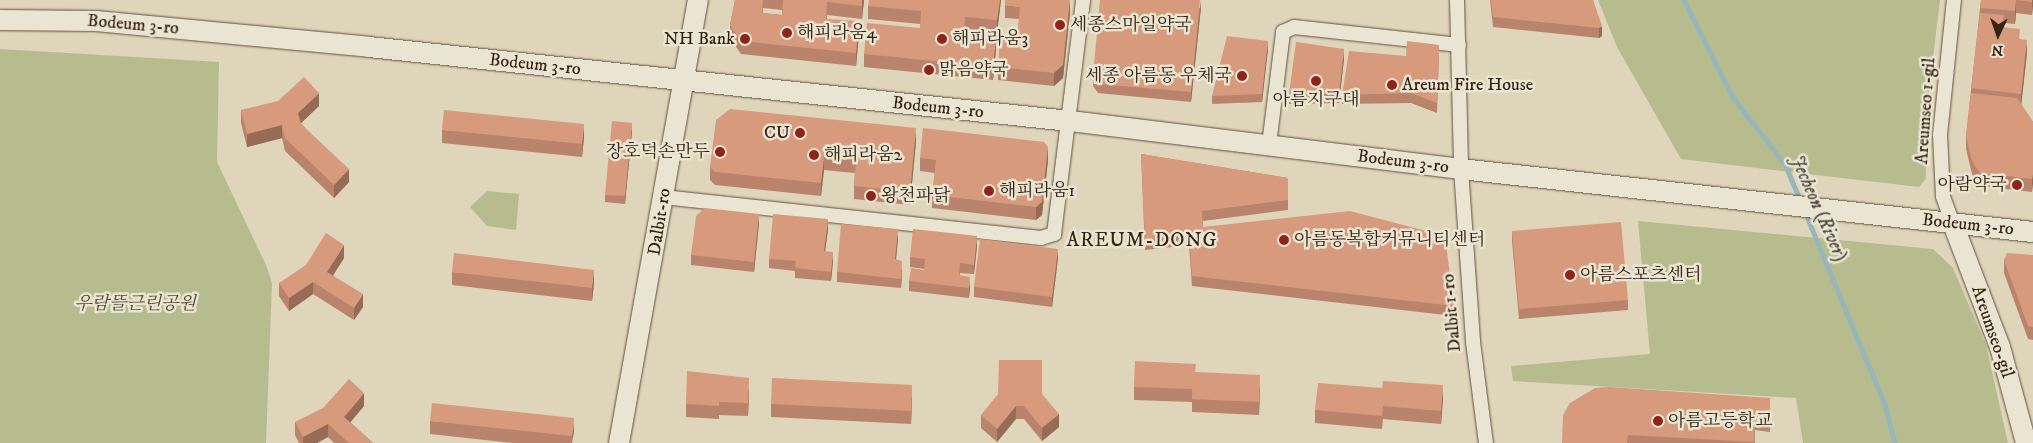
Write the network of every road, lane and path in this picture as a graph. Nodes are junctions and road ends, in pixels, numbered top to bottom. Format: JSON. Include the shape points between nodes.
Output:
{"nodes":[{"id":1,"x":698,"y":0,"type":"edge"},
{"id":2,"x":1082,"y":0,"type":"edge"},
{"id":3,"x":1457,"y":0,"type":"edge"},
{"id":4,"x":1954,"y":0,"type":"edge"},
{"id":5,"x":0,"y":20,"type":"edge"},
{"id":6,"x":1459,"y":45,"type":"junction"},
{"id":7,"x":684,"y":81,"type":"junction"},
{"id":8,"x":1070,"y":121,"type":"junction"},
{"id":9,"x":1269,"y":145,"type":"junction"},
{"id":10,"x":1460,"y":169,"type":"junction"},
{"id":11,"x":663,"y":197,"type":"junction"},
{"id":12,"x":1953,"y":224,"type":"junction"},
{"id":13,"x":2033,"y":232,"type":"edge"},
{"id":14,"x":2028,"y":442,"type":"edge"},
{"id":15,"x":619,"y":443,"type":"edge"},
{"id":16,"x":1486,"y":443,"type":"edge"}],
"edges":[{"from":1,"to":7,"type":"street","name":"Dalbit-ro"},
{"from":2,"to":8,"type":"street"},
{"from":3,"to":6,"type":"street","name":"Dalbit 1-ro"},
{"from":4,"to":12,"type":"street","name":"Areumseo 1-gil","via":[[1940,135],[1943,196]]},
{"from":5,"to":7,"type":"street","name":"Bodeum 3-ro","via":[[96,21]]},
{"from":6,"to":9,"type":"street","via":[[1294,27],[1283,32]]},
{"from":6,"to":10,"type":"street","name":"Dalbit 1-ro"},
{"from":7,"to":8,"type":"street","name":"Bodeum 3-ro"},
{"from":7,"to":11,"type":"street","name":"Dalbit-ro"},
{"from":8,"to":9,"type":"street","name":"Bodeum 3-ro"},
{"from":8,"to":11,"type":"street","via":[[1054,234],[1041,238]]},
{"from":9,"to":10,"type":"street","name":"Bodeum 3-ro"},
{"from":10,"to":12,"type":"street","name":"Bodeum 3-ro"},
{"from":10,"to":16,"type":"street","name":"Dalbit 1-ro","via":[[1472,342]]},
{"from":11,"to":15,"type":"street","name":"Dalbit-ro"},
{"from":12,"to":13,"type":"street","name":"Bodeum 3-ro"},
{"from":12,"to":14,"type":"street","name":"Areumseo-gil","via":[[2000,347]]}]}
